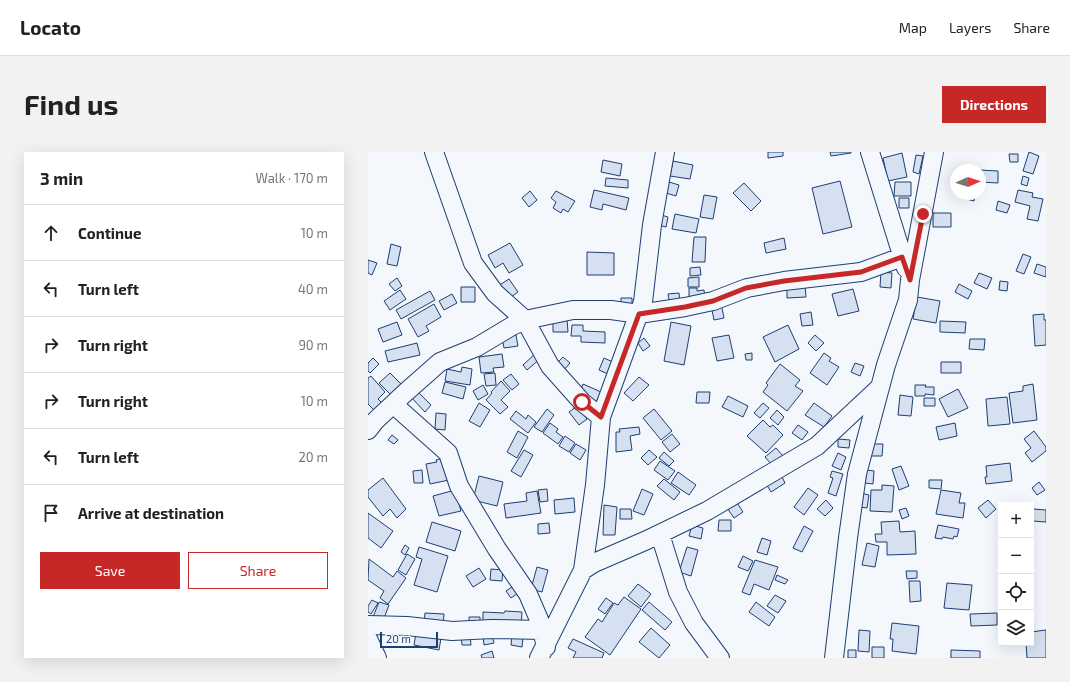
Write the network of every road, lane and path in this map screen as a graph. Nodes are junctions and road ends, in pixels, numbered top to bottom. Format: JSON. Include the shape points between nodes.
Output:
{"nodes":[{"id":1,"x":434,"y":152,"type":"edge"},
{"id":2,"x":665,"y":152,"type":"edge"},
{"id":3,"x":870,"y":152,"type":"edge"},
{"id":4,"x":934,"y":152,"type":"edge"},
{"id":5,"x":902,"y":257,"type":"junction"},
{"id":6,"x":910,"y":280,"type":"junction"},
{"id":7,"x":639,"y":314,"type":"junction"},
{"id":8,"x":525,"y":320,"type":"junction"},
{"id":9,"x":879,"y":388,"type":"junction"},
{"id":10,"x":393,"y":404,"type":"junction"},
{"id":11,"x":601,"y":417,"type":"junction"},
{"id":12,"x":368,"y":430,"type":"edge"},
{"id":13,"x":660,"y":534,"type":"junction"},
{"id":14,"x":583,"y":570,"type":"junction"},
{"id":15,"x":368,"y":625,"type":"edge"},
{"id":16,"x":368,"y":639,"type":"edge"},
{"id":17,"x":542,"y":645,"type":"edge"},
{"id":18,"x":377,"y":658,"type":"edge"},
{"id":19,"x":720,"y":658,"type":"edge"},
{"id":20,"x":834,"y":658,"type":"edge"}],
"edges":[{"from":1,"to":8,"type":"street","via":[[473,263],[495,293]]},
{"from":2,"to":7,"type":"street","via":[[652,225],[643,302]]},
{"from":3,"to":5,"type":"street"},
{"from":4,"to":6,"type":"street"},
{"from":5,"to":6,"type":"street"},
{"from":5,"to":7,"type":"street","via":[[861,272],[746,288],[713,301]]},
{"from":6,"to":9,"type":"street","via":[[908,300]]},
{"from":7,"to":8,"type":"street","via":[[611,310],[573,310]]},
{"from":7,"to":11,"type":"street"},
{"from":8,"to":10,"type":"street","via":[[477,347],[440,362]]},
{"from":8,"to":11,"type":"street","via":[[550,366],[582,402]]},
{"from":9,"to":13,"type":"street","via":[[817,446],[707,511]]},
{"from":9,"to":20,"type":"street","via":[[856,481]]},
{"from":10,"to":12,"type":"street"},
{"from":10,"to":17,"type":"street","via":[[448,453],[459,486],[528,594],[540,622]]},
{"from":11,"to":14,"type":"street"},
{"from":13,"to":14,"type":"street"},
{"from":13,"to":19,"type":"street","via":[[678,592],[694,624]]},
{"from":14,"to":17,"type":"street"},
{"from":15,"to":17,"type":"street","via":[[452,631],[492,629]]},
{"from":16,"to":18,"type":"street"}]}
